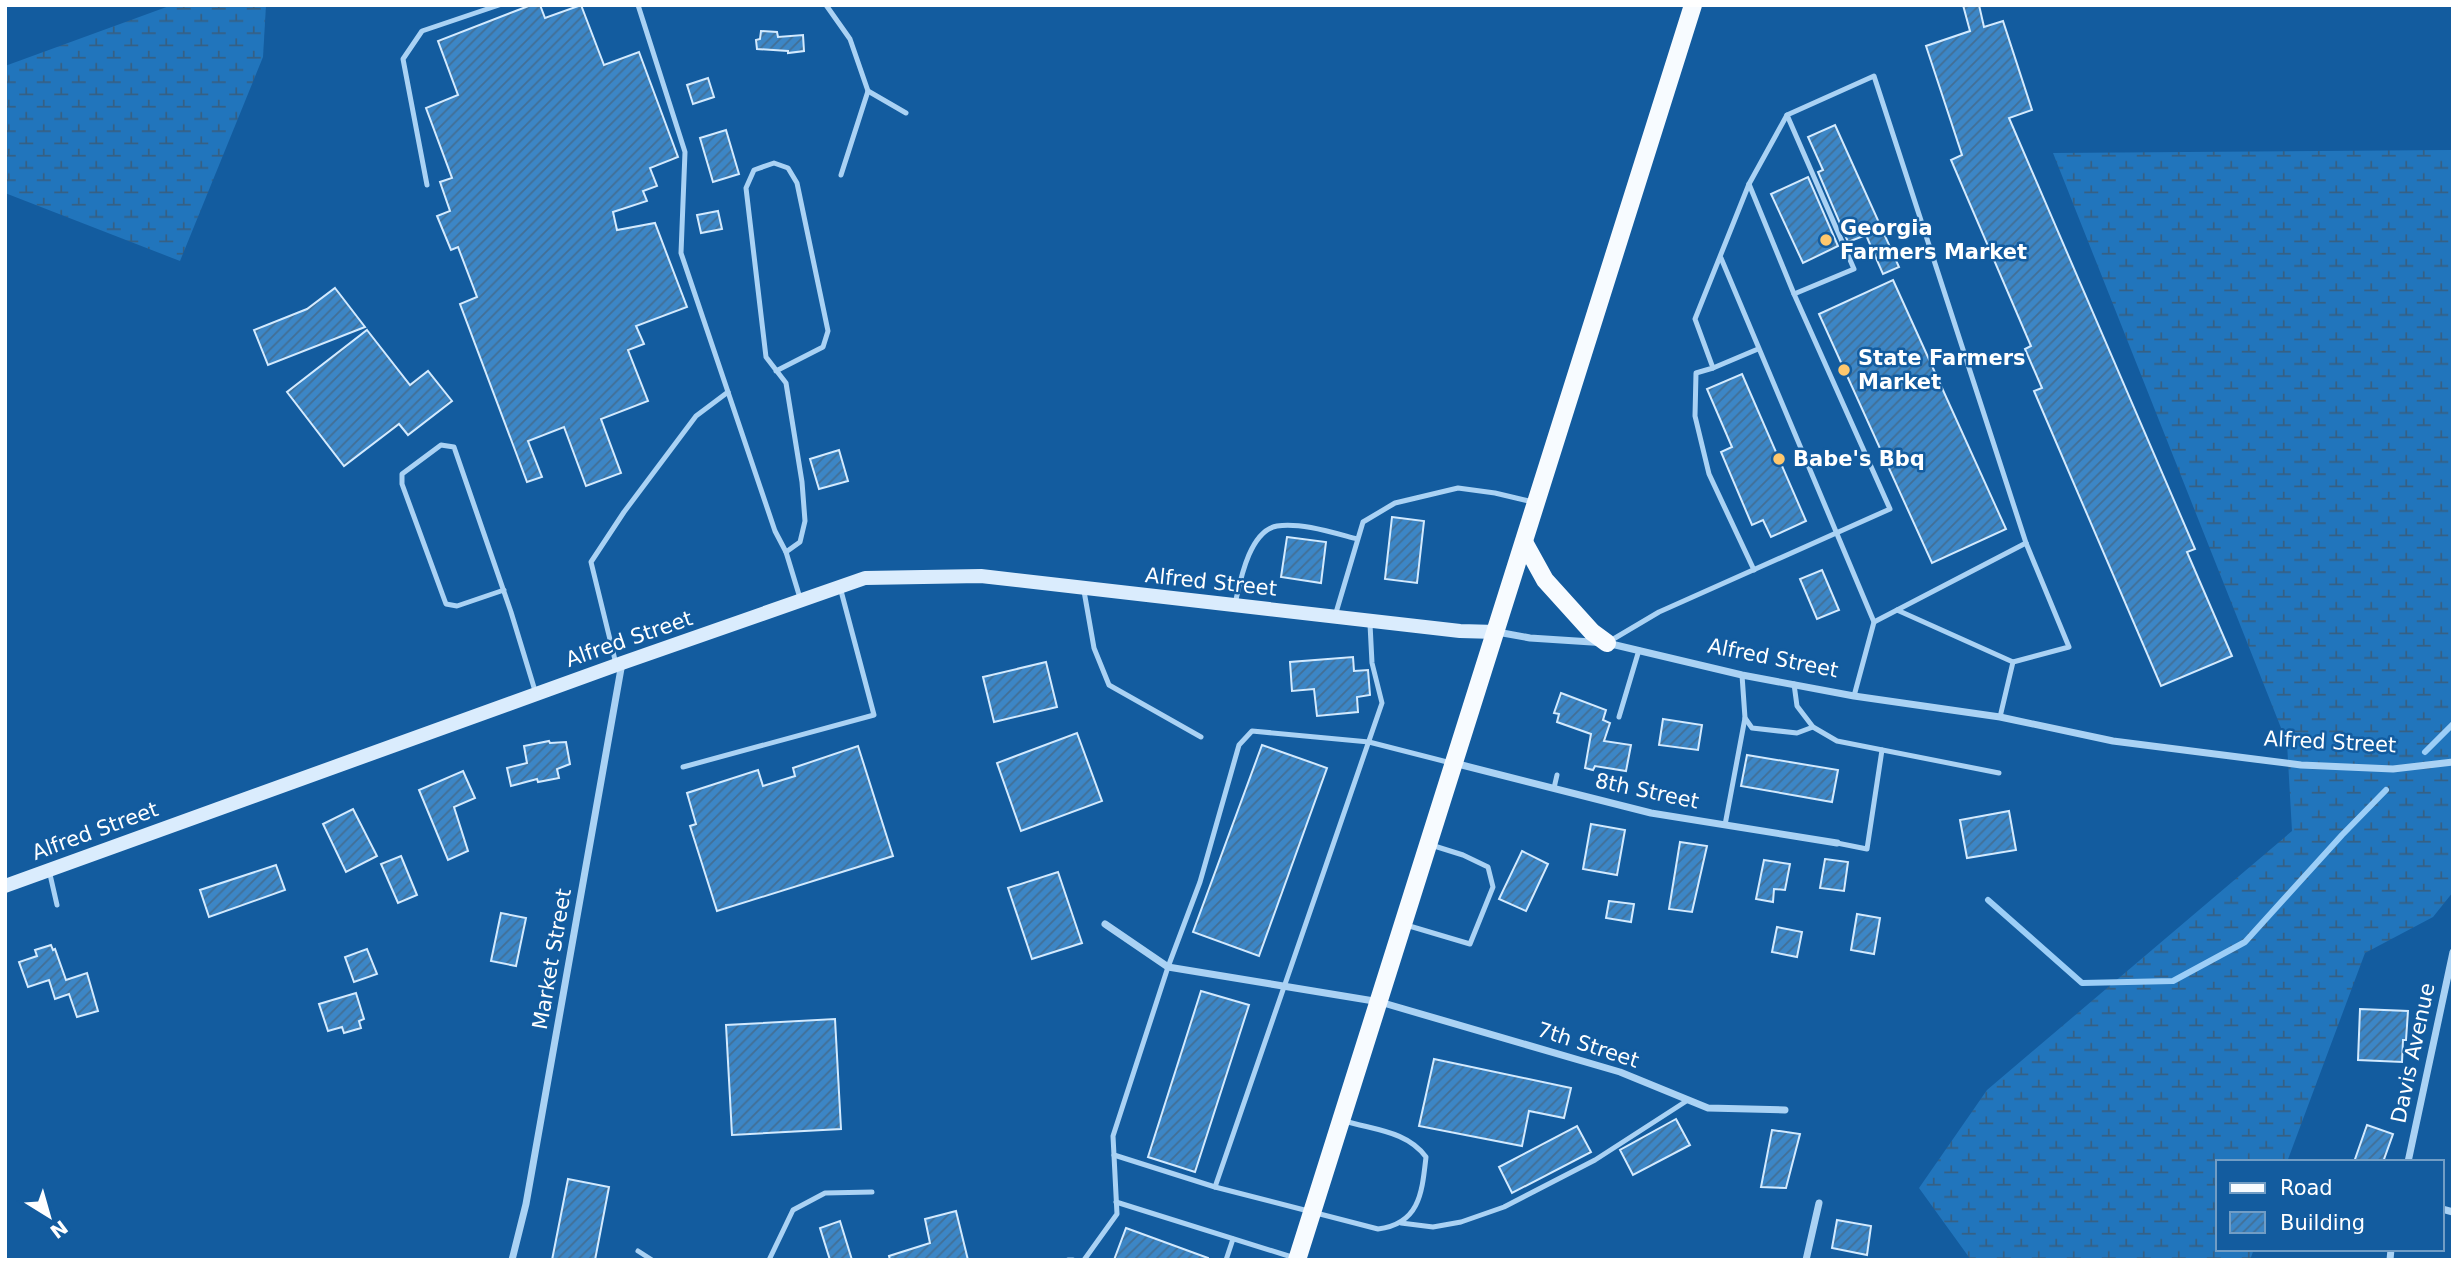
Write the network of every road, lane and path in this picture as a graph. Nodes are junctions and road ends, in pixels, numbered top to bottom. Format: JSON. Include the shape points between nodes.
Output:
{"nodes":[{"id":1,"x":499,"y":5,"type":"edge"},
{"id":2,"x":638,"y":5,"type":"edge"},
{"id":3,"x":826,"y":5,"type":"edge"},
{"id":4,"x":1693,"y":5,"type":"edge"},
{"id":5,"x":868,"y":91,"type":"junction"},
{"id":6,"x":906,"y":113,"type":"dead end"},
{"id":7,"x":1787,"y":115,"type":"junction"},
{"id":8,"x":841,"y":175,"type":"dead end"},
{"id":9,"x":1749,"y":184,"type":"junction"},
{"id":10,"x":428,"y":185,"type":"dead end"},
{"id":11,"x":1721,"y":258,"type":"junction"},
{"id":12,"x":1794,"y":294,"type":"junction"},
{"id":13,"x":1758,"y":349,"type":"junction"},
{"id":14,"x":1713,"y":368,"type":"junction"},
{"id":15,"x":776,"y":371,"type":"junction"},
{"id":16,"x":728,"y":392,"type":"junction"},
{"id":17,"x":1536,"y":503,"type":"junction"},
{"id":18,"x":1835,"y":534,"type":"junction"},
{"id":19,"x":1357,"y":538,"type":"junction"},
{"id":20,"x":1524,"y":542,"type":"junction"},
{"id":21,"x":2026,"y":543,"type":"junction"},
{"id":22,"x":786,"y":552,"type":"junction"},
{"id":23,"x":1754,"y":570,"type":"junction"},
{"id":24,"x":840,"y":587,"type":"junction"},
{"id":25,"x":1084,"y":587,"type":"junction"},
{"id":26,"x":503,"y":590,"type":"junction"},
{"id":27,"x":801,"y":601,"type":"junction"},
{"id":28,"x":1235,"y":606,"type":"junction"},
{"id":29,"x":1897,"y":610,"type":"junction"},
{"id":30,"x":1334,"y":617,"type":"junction"},
{"id":31,"x":1370,"y":621,"type":"junction"},
{"id":32,"x":1874,"y":622,"type":"junction"},
{"id":33,"x":1496,"y":632,"type":"junction"},
{"id":34,"x":1607,"y":643,"type":"junction"},
{"id":35,"x":1639,"y":650,"type":"junction"},
{"id":36,"x":2013,"y":662,"type":"junction"},
{"id":37,"x":619,"y":664,"type":"junction"},
{"id":38,"x":1742,"y":675,"type":"junction"},
{"id":39,"x":1794,"y":684,"type":"junction"},
{"id":40,"x":536,"y":694,"type":"junction"},
{"id":41,"x":1854,"y":696,"type":"junction"},
{"id":42,"x":1619,"y":717,"type":"dead end"},
{"id":43,"x":2000,"y":717,"type":"junction"},
{"id":44,"x":1745,"y":718,"type":"junction"},
{"id":45,"x":1813,"y":726,"type":"junction"},
{"id":46,"x":1201,"y":737,"type":"dead end"},
{"id":47,"x":1369,"y":741,"type":"junction"},
{"id":48,"x":1882,"y":750,"type":"junction"},
{"id":49,"x":2453,"y":762,"type":"edge"},
{"id":50,"x":1453,"y":763,"type":"junction"},
{"id":51,"x":683,"y":767,"type":"dead end"},
{"id":52,"x":1999,"y":772,"type":"dead end"},
{"id":53,"x":1558,"y":775,"type":"dead end"},
{"id":54,"x":1554,"y":788,"type":"junction"},
{"id":55,"x":1725,"y":825,"type":"junction"},
{"id":56,"x":1836,"y":843,"type":"joint"},
{"id":57,"x":1428,"y":844,"type":"junction"},
{"id":58,"x":48,"y":870,"type":"junction"},
{"id":59,"x":5,"y":886,"type":"edge"},
{"id":60,"x":57,"y":905,"type":"dead end"},
{"id":61,"x":1105,"y":924,"type":"dead end"},
{"id":62,"x":1404,"y":924,"type":"junction"},
{"id":63,"x":2453,"y":952,"type":"edge"},
{"id":64,"x":1168,"y":967,"type":"junction"},
{"id":65,"x":2450,"y":969,"type":"edge"},
{"id":66,"x":1284,"y":985,"type":"junction"},
{"id":67,"x":1380,"y":1002,"type":"junction"},
{"id":68,"x":1688,"y":1100,"type":"junction"},
{"id":69,"x":1785,"y":1110,"type":"dead end"},
{"id":70,"x":1342,"y":1120,"type":"junction"},
{"id":71,"x":1114,"y":1155,"type":"junction"},
{"id":72,"x":2408,"y":1160,"type":"edge"},
{"id":73,"x":1215,"y":1186,"type":"junction"},
{"id":74,"x":872,"y":1192,"type":"dead end"},
{"id":75,"x":1116,"y":1202,"type":"junction"},
{"id":76,"x":1819,"y":1203,"type":"dead end"},
{"id":77,"x":1313,"y":1212,"type":"junction"},
{"id":78,"x":1401,"y":1223,"type":"junction"},
{"id":79,"x":1233,"y":1239,"type":"junction"},
{"id":80,"x":638,"y":1251,"type":"dead end"},
{"id":81,"x":1298,"y":1259,"type":"edge"},
{"id":82,"x":512,"y":1260,"type":"edge"},
{"id":83,"x":652,"y":1260,"type":"edge"},
{"id":84,"x":769,"y":1260,"type":"edge"},
{"id":85,"x":1084,"y":1260,"type":"edge"},
{"id":86,"x":1226,"y":1260,"type":"edge"},
{"id":87,"x":1806,"y":1260,"type":"edge"}],
"edges":[{"from":1,"to":10,"type":"lane","via":[[422,31],[403,59]]},
{"from":2,"to":16,"type":"lane","via":[[685,152],[681,253]]},
{"from":3,"to":5,"type":"lane","via":[[850,39]]},
{"from":4,"to":17,"type":"main road"},
{"from":5,"to":6,"type":"lane"},
{"from":5,"to":8,"type":"lane"},
{"from":7,"to":9,"type":"lane"},
{"from":7,"to":12,"type":"lane","via":[[1854,269]]},
{"from":7,"to":21,"type":"lane","via":[[1874,76]]},
{"from":9,"to":11,"type":"lane"},
{"from":9,"to":12,"type":"lane"},
{"from":11,"to":13,"type":"lane"},
{"from":11,"to":14,"type":"lane","via":[[1695,319]]},
{"from":12,"to":18,"type":"lane","via":[[1890,509]]},
{"from":13,"to":14,"type":"lane"},
{"from":13,"to":18,"type":"lane"},
{"from":14,"to":23,"type":"lane","via":[[1696,373],[1695,416],[1709,474]]},
{"from":15,"to":15,"type":"lane","via":[[766,357],[746,188],[754,170],[774,163],[788,168],[797,183],[828,331],[823,347]]},
{"from":15,"to":22,"type":"lane","via":[[786,383],[805,521],[800,542]]},
{"from":16,"to":22,"type":"lane"},
{"from":16,"to":37,"type":"lane","via":[[696,416],[591,562]]},
{"from":17,"to":19,"type":"lane","via":[[1458,488],[1395,503],[1363,522]]},
{"from":17,"to":20,"type":"main road"},
{"from":18,"to":23,"type":"lane"},
{"from":18,"to":32,"type":"lane"},
{"from":19,"to":28,"type":"lane","via":[[1275,526],[1257,539],[1243,569]]},
{"from":19,"to":30,"type":"lane"},
{"from":20,"to":33,"type":"main road"},
{"from":20,"to":34,"type":"main road","via":[[1545,580]]},
{"from":21,"to":29,"type":"lane"},
{"from":21,"to":36,"type":"lane","via":[[2069,647]]},
{"from":22,"to":27,"type":"lane"},
{"from":23,"to":34,"type":"lane","via":[[1659,612]]},
{"from":24,"to":25,"type":"main road","name":"Alfred Street","via":[[865,578],[981,576]]},
{"from":24,"to":27,"type":"main road","name":"Alfred Street"},
{"from":24,"to":51,"type":"lane","via":[[874,715]]},
{"from":25,"to":28,"type":"main road","name":"Alfred Street"},
{"from":25,"to":46,"type":"lane","via":[[1094,648],[1109,685]]},
{"from":26,"to":26,"type":"lane","via":[[454,447],[441,445],[402,474],[402,484],[446,604],[457,606]]},
{"from":26,"to":40,"type":"lane"},
{"from":27,"to":37,"type":"main road","name":"Alfred Street"},
{"from":28,"to":30,"type":"main road","name":"Alfred Street"},
{"from":29,"to":32,"type":"lane"},
{"from":29,"to":36,"type":"lane"},
{"from":30,"to":31,"type":"main road","name":"Alfred Street"},
{"from":31,"to":33,"type":"main road","name":"Alfred Street"},
{"from":31,"to":47,"type":"lane","via":[[1372,663],[1382,703]]},
{"from":32,"to":41,"type":"lane"},
{"from":33,"to":34,"type":"street","name":"Alfred Street"},
{"from":33,"to":50,"type":"main road"},
{"from":34,"to":35,"type":"street","name":"Alfred Street"},
{"from":35,"to":38,"type":"street","name":"Alfred Street"},
{"from":35,"to":42,"type":"lane"},
{"from":36,"to":43,"type":"lane"},
{"from":37,"to":40,"type":"main road","name":"Alfred Street"},
{"from":37,"to":82,"type":"street","name":"Market Street","via":[[526,1204]]},
{"from":38,"to":39,"type":"street","name":"Alfred Street"},
{"from":38,"to":44,"type":"lane"},
{"from":39,"to":41,"type":"street","name":"Alfred Street"},
{"from":39,"to":45,"type":"lane","via":[[1797,706]]},
{"from":40,"to":58,"type":"main road","name":"Alfred Street"},
{"from":41,"to":43,"type":"street","name":"Alfred Street"},
{"from":43,"to":49,"type":"street","name":"Alfred Street","via":[[2113,741],[2301,765],[2393,769]]},
{"from":44,"to":45,"type":"lane","via":[[1752,728],[1770,731],[1797,733]]},
{"from":44,"to":55,"type":"lane"},
{"from":45,"to":48,"type":"lane","via":[[1837,741]]},
{"from":47,"to":50,"type":"lane"},
{"from":47,"to":64,"type":"lane","via":[[1252,731],[1239,745],[1200,881]]},
{"from":47,"to":66,"type":"lane"},
{"from":48,"to":52,"type":"lane"},
{"from":48,"to":56,"type":"lane","via":[[1867,849]]},
{"from":50,"to":54,"type":"street","name":"8th Street"},
{"from":50,"to":57,"type":"main road"},
{"from":53,"to":54,"type":"lane"},
{"from":54,"to":55,"type":"street","name":"8th Street","via":[[1651,813]]},
{"from":55,"to":56,"type":"street","name":"8th Street"},
{"from":57,"to":62,"type":"main road"},
{"from":57,"to":62,"type":"lane","via":[[1488,867],[1493,887],[1470,944]]},
{"from":58,"to":59,"type":"main road","name":"Alfred Street"},
{"from":58,"to":60,"type":"lane"},
{"from":61,"to":64,"type":"street"},
{"from":62,"to":67,"type":"main road"},
{"from":63,"to":65,"type":"street","name":"Davis Avenue"},
{"from":64,"to":66,"type":"street","name":"7th Street"},
{"from":64,"to":71,"type":"lane","via":[[1112,1136]]},
{"from":65,"to":72,"type":"street","name":"Davis Avenue"},
{"from":66,"to":67,"type":"street","name":"7th Street"},
{"from":66,"to":73,"type":"lane"},
{"from":67,"to":68,"type":"street","name":"7th Street","via":[[1619,1072]]},
{"from":67,"to":70,"type":"main road"},
{"from":68,"to":69,"type":"street","name":"7th Street","via":[[1707,1108]]},
{"from":68,"to":78,"type":"lane","via":[[1595,1160],[1504,1207],[1433,1227]]},
{"from":70,"to":77,"type":"main road"},
{"from":70,"to":78,"type":"lane","via":[[1404,1136],[1426,1157],[1422,1188],[1414,1209]]},
{"from":71,"to":73,"type":"lane"},
{"from":71,"to":75,"type":"lane"},
{"from":73,"to":77,"type":"lane"},
{"from":74,"to":84,"type":"lane","via":[[825,1193],[793,1210]]},
{"from":75,"to":79,"type":"lane"},
{"from":75,"to":85,"type":"lane","via":[[1117,1214]]},
{"from":76,"to":87,"type":"street"},
{"from":77,"to":78,"type":"lane","via":[[1378,1229]]},
{"from":77,"to":81,"type":"main road"},
{"from":79,"to":81,"type":"lane"},
{"from":79,"to":86,"type":"lane"},
{"from":80,"to":83,"type":"lane"}]}
